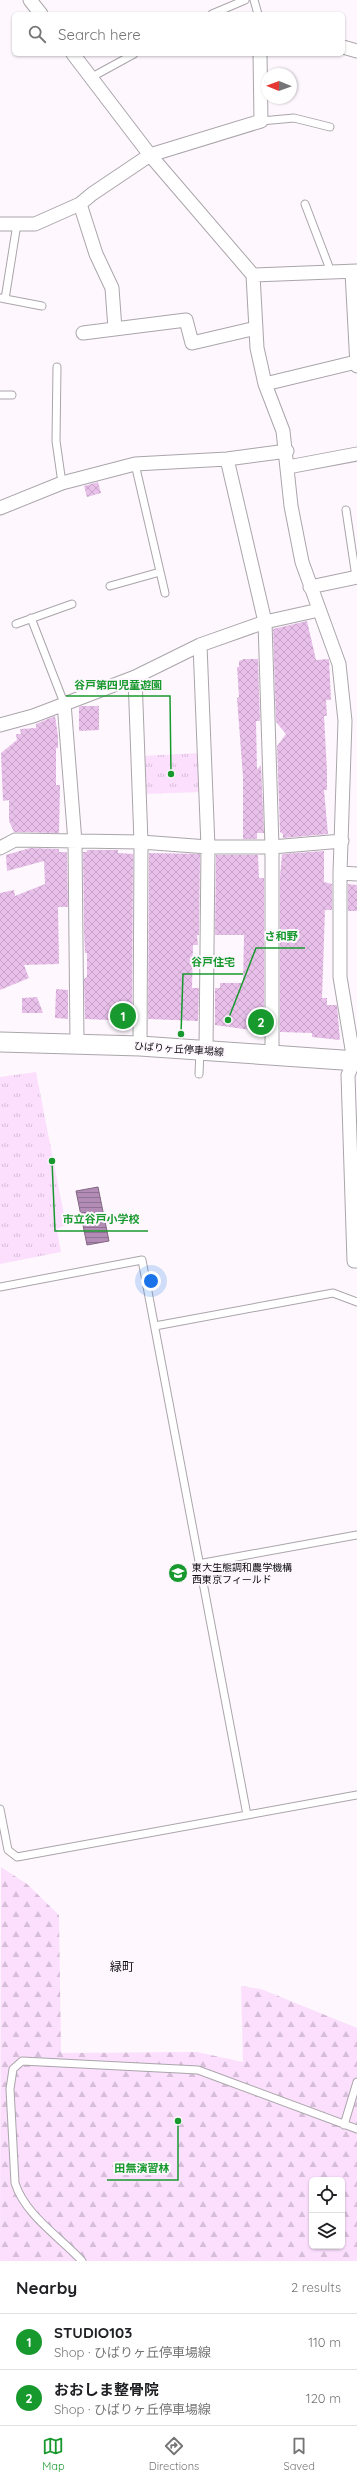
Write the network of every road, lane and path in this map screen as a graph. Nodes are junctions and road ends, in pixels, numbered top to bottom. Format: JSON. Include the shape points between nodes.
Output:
{"nodes":[{"id":1,"x":30,"y":0,"type":"edge"},
{"id":2,"x":245,"y":0,"type":"edge"},
{"id":3,"x":254,"y":0,"type":"edge"},
{"id":4,"x":39,"y":12,"type":"edge"},
{"id":5,"x":217,"y":12,"type":"edge"},
{"id":6,"x":257,"y":12,"type":"edge"},
{"id":7,"x":345,"y":48,"type":"edge"},
{"id":8,"x":357,"y":51,"type":"edge"},
{"id":9,"x":76,"y":56,"type":"edge"},
{"id":10,"x":130,"y":56,"type":"edge"},
{"id":11,"x":260,"y":56,"type":"edge"},
{"id":12,"x":92,"y":77,"type":"junction"},
{"id":13,"x":262,"y":121,"type":"junction"},
{"id":14,"x":330,"y":127,"type":"dead end"},
{"id":15,"x":150,"y":155,"type":"junction"},
{"id":16,"x":80,"y":204,"type":"junction"},
{"id":17,"x":305,"y":204,"type":"dead end"},
{"id":18,"x":0,"y":224,"type":"edge"},
{"id":19,"x":16,"y":224,"type":"junction"},
{"id":20,"x":331,"y":272,"type":"junction"},
{"id":21,"x":354,"y":272,"type":"edge"},
{"id":22,"x":253,"y":275,"type":"junction"},
{"id":23,"x":3,"y":298,"type":"edge"},
{"id":24,"x":42,"y":306,"type":"dead end"},
{"id":25,"x":256,"y":328,"type":"junction"},
{"id":26,"x":115,"y":329,"type":"junction"},
{"id":27,"x":83,"y":333,"type":"dead end"},
{"id":28,"x":357,"y":364,"type":"edge"},
{"id":29,"x":56,"y":368,"type":"dead end"},
{"id":30,"x":265,"y":384,"type":"junction"},
{"id":31,"x":0,"y":395,"type":"edge"},
{"id":32,"x":12,"y":395,"type":"dead end"},
{"id":33,"x":287,"y":451,"type":"junction"},
{"id":34,"x":357,"y":454,"type":"edge"},
{"id":35,"x":227,"y":459,"type":"junction"},
{"id":36,"x":135,"y":464,"type":"junction"},
{"id":37,"x":288,"y":467,"type":"junction"},
{"id":38,"x":62,"y":483,"type":"junction"},
{"id":39,"x":0,"y":508,"type":"edge"},
{"id":40,"x":346,"y":510,"type":"dead end"},
{"id":41,"x":160,"y":572,"type":"junction"},
{"id":42,"x":356,"y":577,"type":"edge"},
{"id":43,"x":110,"y":586,"type":"dead end"},
{"id":44,"x":310,"y":587,"type":"junction"},
{"id":45,"x":165,"y":593,"type":"dead end"},
{"id":46,"x":72,"y":604,"type":"dead end"},
{"id":47,"x":319,"y":610,"type":"junction"},
{"id":48,"x":31,"y":618,"type":"junction"},
{"id":49,"x":265,"y":622,"type":"junction"},
{"id":50,"x":16,"y":624,"type":"dead end"},
{"id":51,"x":200,"y":645,"type":"junction"},
{"id":52,"x":135,"y":677,"type":"junction"},
{"id":53,"x":64,"y":703,"type":"junction"},
{"id":54,"x":0,"y":725,"type":"edge"},
{"id":55,"x":342,"y":841,"type":"junction"},
{"id":56,"x":76,"y":842,"type":"junction"},
{"id":57,"x":141,"y":842,"type":"junction"},
{"id":58,"x":208,"y":847,"type":"junction"},
{"id":59,"x":272,"y":847,"type":"junction"},
{"id":60,"x":0,"y":848,"type":"edge"},
{"id":61,"x":340,"y":874,"type":"junction"},
{"id":62,"x":357,"y":874,"type":"edge"},
{"id":63,"x":0,"y":1042,"type":"edge"},
{"id":64,"x":77,"y":1043,"type":"junction"},
{"id":65,"x":140,"y":1046,"type":"junction"},
{"id":66,"x":203,"y":1050,"type":"junction"},
{"id":67,"x":272,"y":1055,"type":"junction"},
{"id":68,"x":356,"y":1061,"type":"edge"},
{"id":69,"x":199,"y":1074,"type":"dead end"},
{"id":70,"x":357,"y":1261,"type":"edge"},
{"id":71,"x":0,"y":1287,"type":"edge"},
{"id":72,"x":357,"y":1302,"type":"edge"},
{"id":73,"x":155,"y":1326,"type":"junction"},
{"id":74,"x":357,"y":1535,"type":"edge"},
{"id":75,"x":198,"y":1564,"type":"junction"},
{"id":76,"x":357,"y":1795,"type":"edge"},
{"id":77,"x":0,"y":1809,"type":"edge"},
{"id":78,"x":247,"y":1815,"type":"junction"},
{"id":79,"x":357,"y":2082,"type":"edge"},
{"id":80,"x":344,"y":2125,"type":"junction"},
{"id":81,"x":357,"y":2129,"type":"edge"},
{"id":82,"x":82,"y":2261,"type":"edge"}],
"edges":[{"from":1,"to":4,"type":"street"},
{"from":2,"to":5,"type":"lane"},
{"from":3,"to":6,"type":"lane"},
{"from":7,"to":8,"type":"street"},
{"from":9,"to":12,"type":"street"},
{"from":10,"to":12,"type":"lane"},
{"from":11,"to":13,"type":"street"},
{"from":12,"to":15,"type":"street"},
{"from":13,"to":14,"type":"lane","via":[[294,118]]},
{"from":13,"to":15,"type":"street"},
{"from":15,"to":16,"type":"street"},
{"from":15,"to":22,"type":"street"},
{"from":16,"to":19,"type":"street","via":[[35,224]]},
{"from":16,"to":26,"type":"street","via":[[96,254],[112,288]]},
{"from":17,"to":20,"type":"lane"},
{"from":18,"to":19,"type":"street"},
{"from":19,"to":23,"type":"lane"},
{"from":20,"to":21,"type":"street"},
{"from":20,"to":22,"type":"street"},
{"from":21,"to":28,"type":"street"},
{"from":22,"to":25,"type":"street"},
{"from":23,"to":24,"type":"lane"},
{"from":25,"to":26,"type":"street","via":[[192,343],[186,320]]},
{"from":25,"to":30,"type":"street","via":[[257,348]]},
{"from":26,"to":27,"type":"street"},
{"from":28,"to":30,"type":"street"},
{"from":29,"to":38,"type":"lane","via":[[56,441]]},
{"from":30,"to":33,"type":"street","via":[[283,431]]},
{"from":31,"to":32,"type":"lane"},
{"from":33,"to":35,"type":"street"},
{"from":33,"to":37,"type":"street"},
{"from":34,"to":37,"type":"street"},
{"from":35,"to":36,"type":"street"},
{"from":35,"to":49,"type":"street"},
{"from":36,"to":38,"type":"street"},
{"from":36,"to":41,"type":"lane"},
{"from":37,"to":44,"type":"street","via":[[291,506],[302,562]]},
{"from":38,"to":39,"type":"street"},
{"from":40,"to":42,"type":"lane"},
{"from":41,"to":43,"type":"lane"},
{"from":41,"to":45,"type":"lane"},
{"from":42,"to":44,"type":"street"},
{"from":44,"to":47,"type":"street"},
{"from":46,"to":48,"type":"lane"},
{"from":47,"to":49,"type":"street"},
{"from":47,"to":55,"type":"street","via":[[339,664],[343,699],[345,720]]},
{"from":48,"to":50,"type":"lane"},
{"from":48,"to":53,"type":"lane"},
{"from":49,"to":51,"type":"street"},
{"from":49,"to":59,"type":"street"},
{"from":51,"to":52,"type":"street"},
{"from":51,"to":58,"type":"street"},
{"from":52,"to":53,"type":"street"},
{"from":52,"to":57,"type":"street"},
{"from":53,"to":54,"type":"street","via":[[33,716]]},
{"from":53,"to":56,"type":"street"},
{"from":55,"to":59,"type":"street"},
{"from":55,"to":61,"type":"street"},
{"from":56,"to":57,"type":"street"},
{"from":56,"to":60,"type":"street","via":[[15,840]]},
{"from":56,"to":64,"type":"street"},
{"from":57,"to":58,"type":"street"},
{"from":57,"to":65,"type":"street"},
{"from":58,"to":59,"type":"street"},
{"from":58,"to":66,"type":"street"},
{"from":59,"to":67,"type":"street"},
{"from":61,"to":62,"type":"street"},
{"from":61,"to":68,"type":"street","via":[[340,977]]},
{"from":63,"to":64,"type":"main road","name":"ひばりヶ丘停車場線"},
{"from":64,"to":65,"type":"main road","name":"ひばりヶ丘停車場線"},
{"from":65,"to":66,"type":"main road","name":"ひばりヶ丘停車場線"},
{"from":66,"to":67,"type":"main road","name":"ひばりヶ丘停車場線"},
{"from":66,"to":69,"type":"lane"},
{"from":67,"to":68,"type":"main road","name":"ひばりヶ丘停車場線"},
{"from":68,"to":70,"type":"street","via":[[348,1075],[354,1261]]},
{"from":71,"to":73,"type":"lane","via":[[142,1260]]},
{"from":72,"to":73,"type":"lane","via":[[332,1293]]},
{"from":73,"to":75,"type":"lane"},
{"from":74,"to":75,"type":"lane"},
{"from":75,"to":78,"type":"lane"},
{"from":76,"to":78,"type":"lane"},
{"from":77,"to":78,"type":"lane","via":[[8,1850],[17,1857]]},
{"from":79,"to":80,"type":"lane"},
{"from":80,"to":81,"type":"lane"},
{"from":80,"to":82,"type":"lane","via":[[198,2070],[22,2061],[13,2069],[10,2089],[15,2183],[19,2195],[28,2207]]}]}
